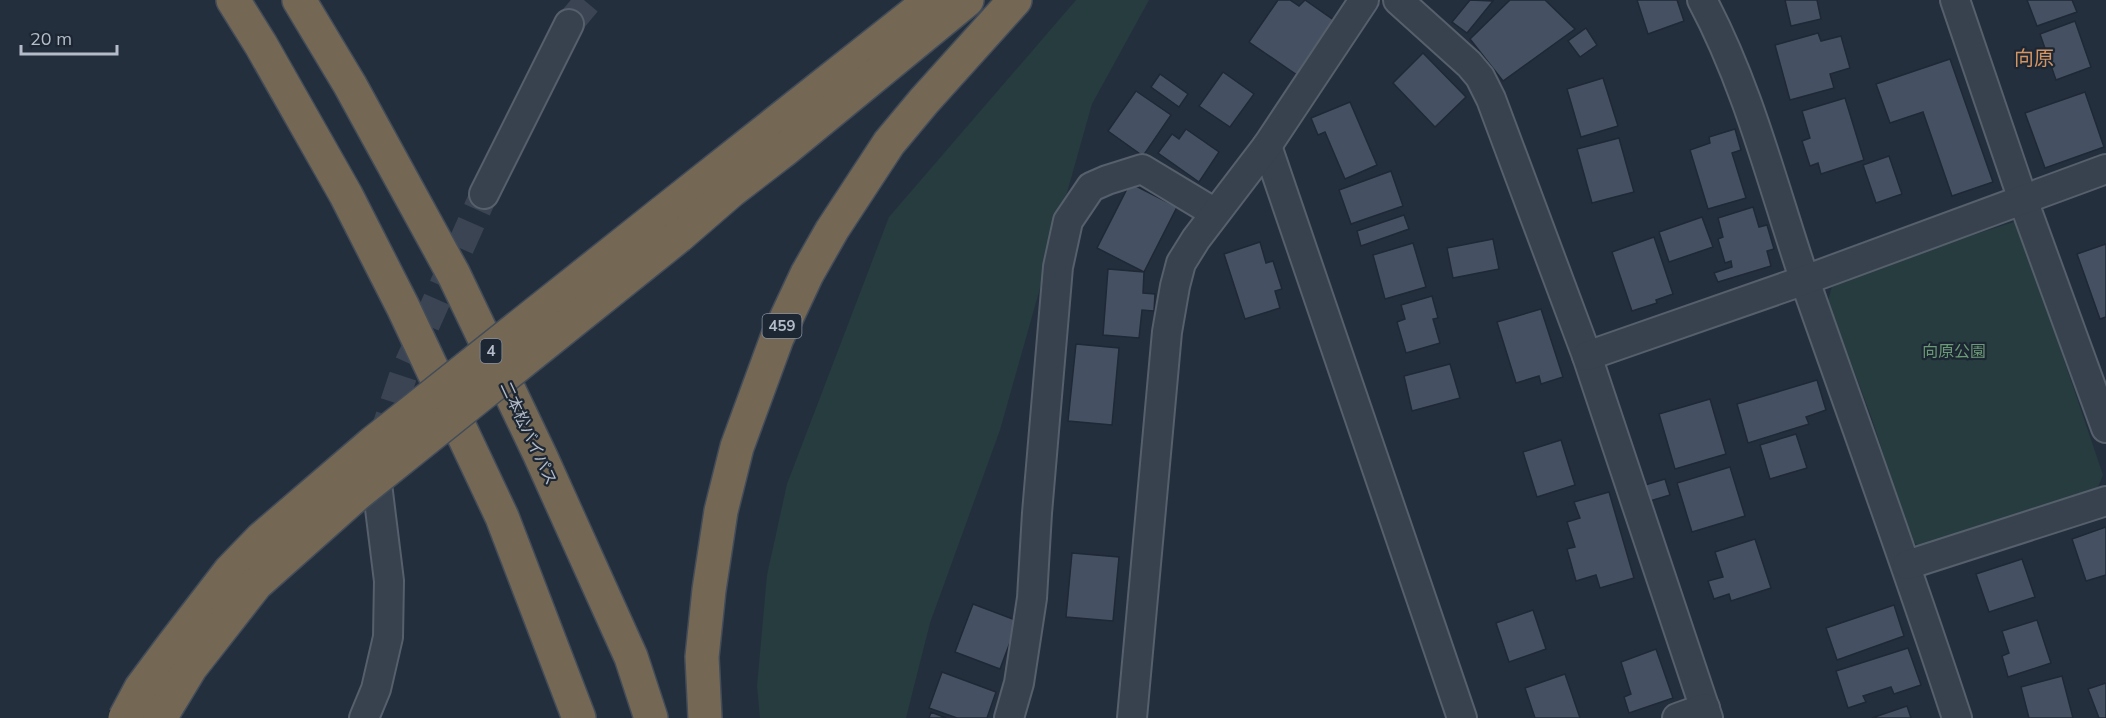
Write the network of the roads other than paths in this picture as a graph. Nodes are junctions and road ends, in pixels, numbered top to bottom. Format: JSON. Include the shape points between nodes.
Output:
{"nodes":[{"id":1,"x":233,"y":0,"type":"edge"},
{"id":2,"x":299,"y":0,"type":"edge"},
{"id":3,"x":931,"y":0,"type":"edge"},
{"id":4,"x":967,"y":0,"type":"edge"},
{"id":5,"x":1015,"y":0,"type":"edge"},
{"id":6,"x":1364,"y":0,"type":"edge"},
{"id":7,"x":1398,"y":0,"type":"edge"},
{"id":8,"x":1702,"y":0,"type":"edge"},
{"id":9,"x":1955,"y":0,"type":"edge"},
{"id":10,"x":569,"y":24,"type":"tunnel mouth"},
{"id":11,"x":1267,"y":146,"type":"junction"},
{"id":12,"x":2106,"y":169,"type":"edge"},
{"id":13,"x":484,"y":194,"type":"tunnel mouth"},
{"id":14,"x":2023,"y":200,"type":"junction"},
{"id":15,"x":1215,"y":213,"type":"junction"},
{"id":16,"x":671,"y":224,"type":"junction"},
{"id":17,"x":1805,"y":280,"type":"junction"},
{"id":18,"x":1587,"y":356,"type":"junction"},
{"id":19,"x":2106,"y":428,"type":"edge"},
{"id":20,"x":377,"y":484,"type":"dead end"},
{"id":21,"x":2106,"y":501,"type":"edge"},
{"id":22,"x":1907,"y":565,"type":"junction"},
{"id":23,"x":1706,"y":713,"type":"edge"},
{"id":24,"x":577,"y":715,"type":"edge"},
{"id":25,"x":125,"y":718,"type":"edge"},
{"id":26,"x":160,"y":718,"type":"edge"},
{"id":27,"x":364,"y":718,"type":"edge"},
{"id":28,"x":651,"y":718,"type":"edge"},
{"id":29,"x":705,"y":718,"type":"edge"},
{"id":30,"x":1009,"y":718,"type":"edge"},
{"id":31,"x":1132,"y":718,"type":"edge"},
{"id":32,"x":1462,"y":718,"type":"edge"},
{"id":33,"x":1677,"y":718,"type":"edge"},
{"id":34,"x":1957,"y":718,"type":"edge"}],
"edges":[{"from":1,"to":24,"type":"highway","via":[[346,195],[403,307],[502,517]]},
{"from":2,"to":28,"type":"highway","name":"二本松バイパス","number":"4","via":[[454,275],[631,657]]},
{"from":3,"to":16,"type":"highway"},
{"from":4,"to":16,"type":"highway","via":[[731,191]]},
{"from":5,"to":29,"type":"highway","number":"459","via":[[889,144],[832,230],[777,338],[736,447],[721,511],[702,657]]},
{"from":6,"to":11,"type":"street"},
{"from":7,"to":18,"type":"street","via":[[1480,77]]},
{"from":8,"to":17,"type":"street","via":[[1737,78]]},
{"from":9,"to":14,"type":"street"},
{"from":10,"to":13,"type":"street"},
{"from":11,"to":15,"type":"street"},
{"from":11,"to":32,"type":"street"},
{"from":12,"to":14,"type":"street"},
{"from":14,"to":17,"type":"street"},
{"from":14,"to":19,"type":"street"},
{"from":15,"to":30,"type":"street","via":[[1142,169],[1091,187],[1068,221],[1058,267],[1032,598],[1019,683]]},
{"from":15,"to":31,"type":"street","via":[[1181,263],[1167,332]]},
{"from":16,"to":25,"type":"highway","bridge":true,"via":[[374,442],[261,539],[230,571],[173,645],[141,688]]},
{"from":16,"to":26,"type":"highway","bridge":true,"via":[[256,584],[191,667]]},
{"from":17,"to":18,"type":"street"},
{"from":17,"to":22,"type":"street"},
{"from":18,"to":23,"type":"street"},
{"from":20,"to":27,"type":"street","via":[[389,581],[388,637],[376,689]]},
{"from":21,"to":22,"type":"street"},
{"from":22,"to":34,"type":"street"},
{"from":23,"to":33,"type":"street"}]}
